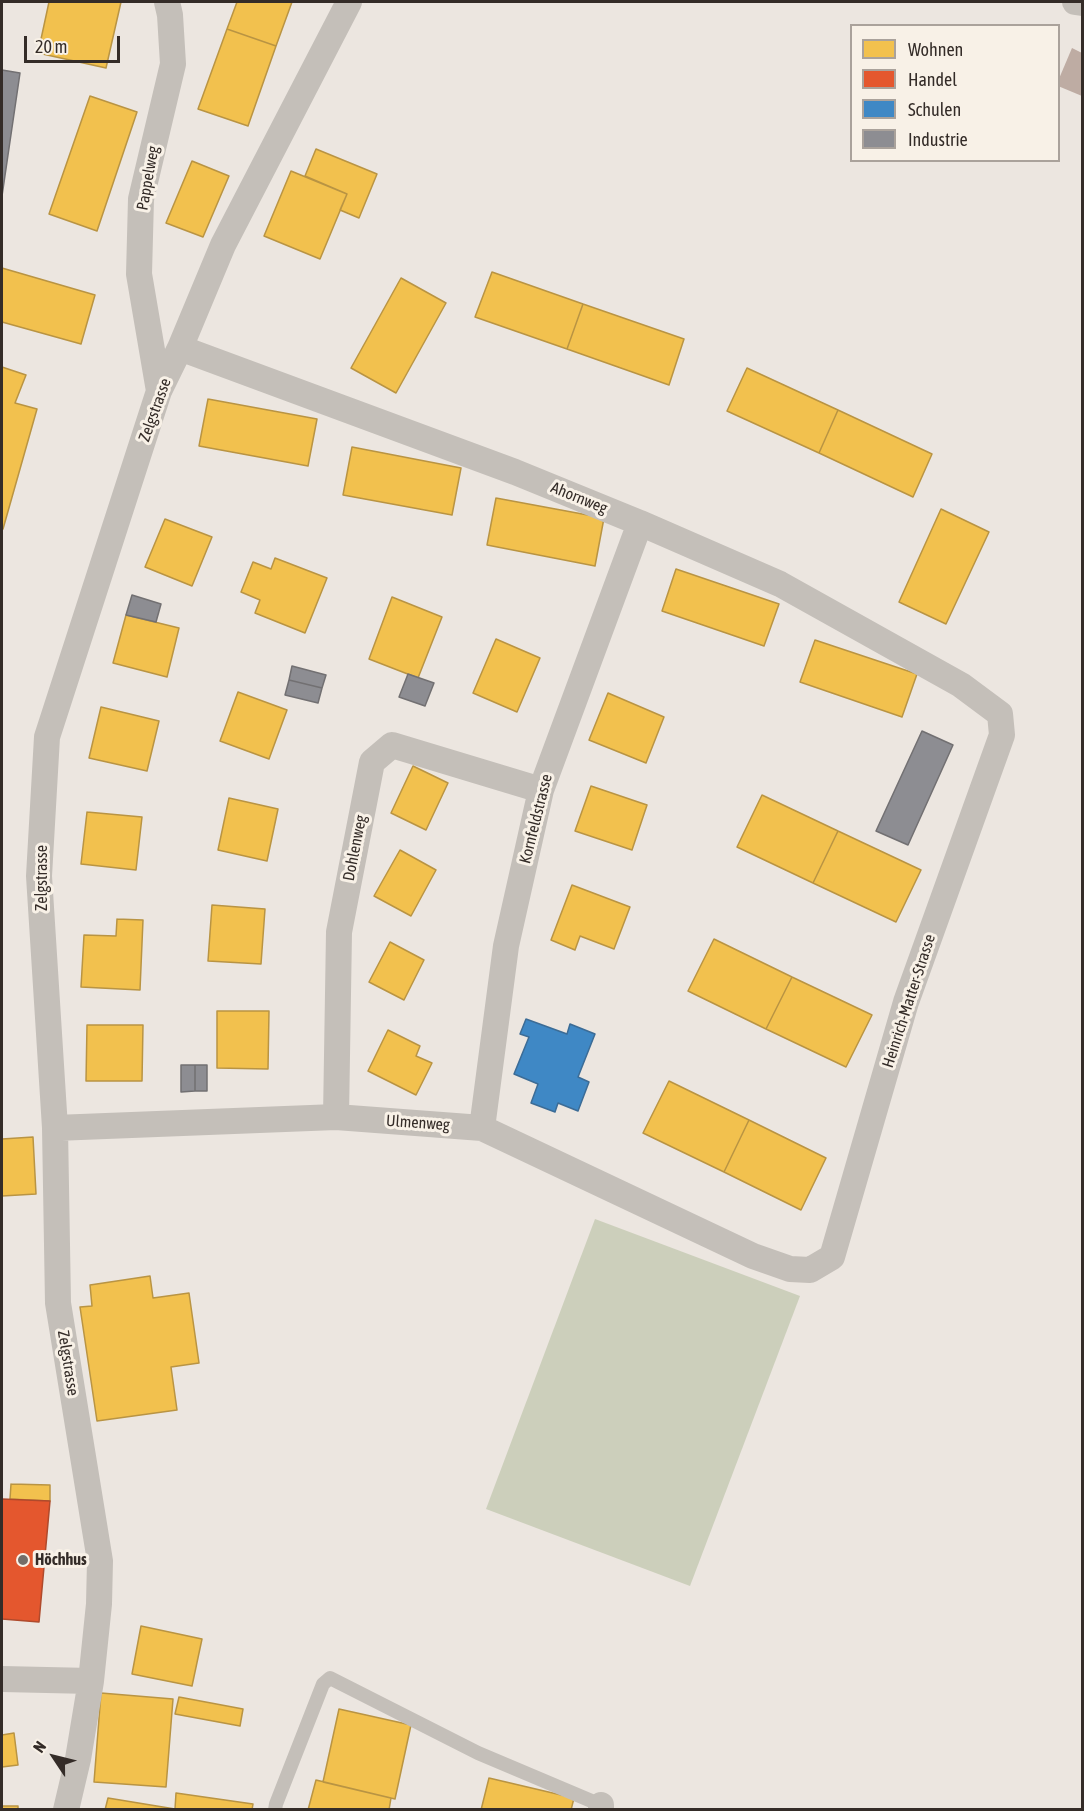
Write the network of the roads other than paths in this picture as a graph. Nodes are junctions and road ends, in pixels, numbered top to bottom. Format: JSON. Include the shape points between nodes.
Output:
{"nodes":[{"id":1,"x":167,"y":2,"type":"edge"},
{"id":2,"x":349,"y":2,"type":"edge"},
{"id":3,"x":1075,"y":2,"type":"edge"},
{"id":4,"x":1083,"y":3,"type":"edge"},
{"id":5,"x":180,"y":348,"type":"junction"},
{"id":6,"x":159,"y":391,"type":"junction"},
{"id":7,"x":640,"y":523,"type":"junction"},
{"id":8,"x":961,"y":685,"type":"joint"},
{"id":9,"x":541,"y":790,"type":"junction"},
{"id":10,"x":336,"y":1117,"type":"junction"},
{"id":11,"x":55,"y":1128,"type":"junction"},
{"id":12,"x":482,"y":1128,"type":"junction"},
{"id":13,"x":753,"y":1256,"type":"joint"},
{"id":14,"x":2,"y":1679,"type":"edge"},
{"id":15,"x":91,"y":1681,"type":"junction"},
{"id":16,"x":601,"y":1807,"type":"edge"},
{"id":17,"x":66,"y":1809,"type":"edge"},
{"id":18,"x":275,"y":1809,"type":"edge"}],
"edges":[{"from":1,"to":6,"type":"street","name":"Pappelweg","via":[[172,64],[141,199],[139,264]]},
{"from":2,"to":5,"type":"street","name":"Zelgstrasse","via":[[223,245]]},
{"from":3,"to":4,"type":"street"},
{"from":5,"to":6,"type":"street","name":"Zelgstrasse"},
{"from":5,"to":7,"type":"street","name":"Ahornweg","via":[[516,472]]},
{"from":6,"to":11,"type":"street","name":"Zelgstrasse","via":[[47,737],[39,876]]},
{"from":7,"to":8,"type":"street","name":"Ahornweg","via":[[780,584]]},
{"from":7,"to":9,"type":"street","name":"Kornfeldstrasse"},
{"from":8,"to":13,"type":"street","name":"Heinrich-Matter-Strasse","via":[[1000,714],[1002,735],[906,1002],[832,1257],[810,1270],[790,1269]]},
{"from":9,"to":10,"type":"street","name":"Dohlenweg","via":[[392,745],[372,762],[339,932]]},
{"from":9,"to":12,"type":"street","name":"Kornfeldstrasse","via":[[506,946]]},
{"from":10,"to":11,"type":"street","name":"Ulmenweg"},
{"from":10,"to":12,"type":"street","name":"Ulmenweg"},
{"from":11,"to":15,"type":"street","name":"Zelgstrasse","via":[[58,1303],[100,1561]]},
{"from":12,"to":13,"type":"street","name":"Ulmenweg"},
{"from":14,"to":15,"type":"street"},
{"from":15,"to":17,"type":"street","name":"Zelgstrasse"},
{"from":16,"to":18,"type":"lane","via":[[478,1753],[330,1678],[324,1683]]}]}
